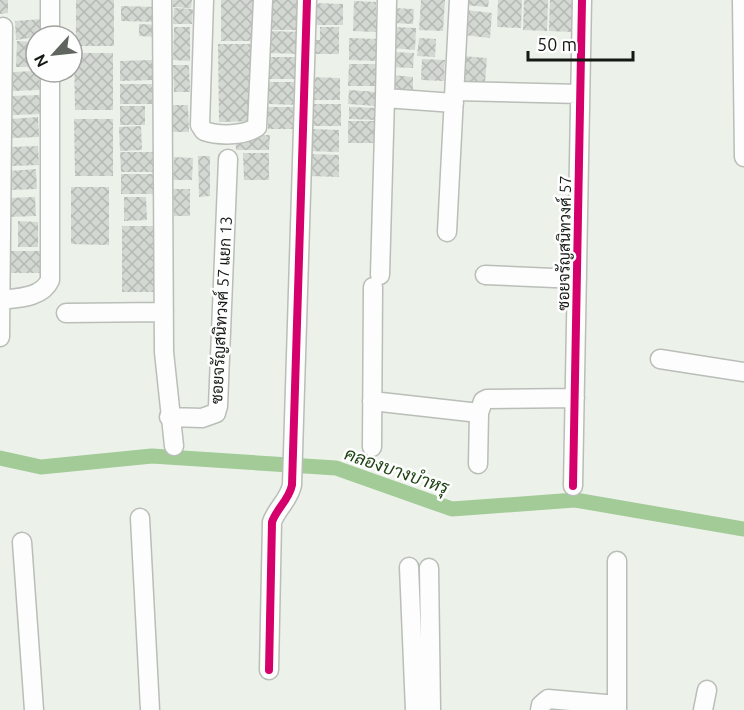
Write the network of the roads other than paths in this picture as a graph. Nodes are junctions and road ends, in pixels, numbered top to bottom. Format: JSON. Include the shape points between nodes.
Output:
{"nodes":[{"id":1,"x":50,"y":0,"type":"edge"},
{"id":2,"x":162,"y":0,"type":"edge"},
{"id":3,"x":204,"y":0,"type":"edge"},
{"id":4,"x":263,"y":0,"type":"edge"},
{"id":5,"x":307,"y":0,"type":"edge"},
{"id":6,"x":387,"y":0,"type":"edge"},
{"id":7,"x":459,"y":0,"type":"edge"},
{"id":8,"x":582,"y":0,"type":"edge"},
{"id":9,"x":742,"y":0,"type":"edge"},
{"id":10,"x":50,"y":24,"type":"edge"},
{"id":11,"x":3,"y":27,"type":"dead end"},
{"id":12,"x":50,"y":84,"type":"edge"},
{"id":13,"x":580,"y":94,"type":"junction"},
{"id":14,"x":455,"y":97,"type":"junction"},
{"id":15,"x":384,"y":98,"type":"junction"},
{"id":16,"x":744,"y":157,"type":"edge"},
{"id":17,"x":228,"y":159,"type":"dead end"},
{"id":18,"x":447,"y":232,"type":"dead end"},
{"id":19,"x":485,"y":275,"type":"dead end"},
{"id":20,"x":577,"y":279,"type":"junction"},
{"id":21,"x":0,"y":300,"type":"edge"},
{"id":22,"x":164,"y":312,"type":"junction"},
{"id":23,"x":66,"y":313,"type":"dead end"},
{"id":24,"x":0,"y":337,"type":"edge"},
{"id":25,"x":660,"y":359,"type":"dead end"},
{"id":26,"x":744,"y":372,"type":"edge"},
{"id":27,"x":575,"y":398,"type":"junction"},
{"id":28,"x":372,"y":401,"type":"junction"},
{"id":29,"x":479,"y":413,"type":"junction"},
{"id":30,"x":169,"y":417,"type":"junction"},
{"id":31,"x":174,"y":446,"type":"dead end"},
{"id":32,"x":372,"y":447,"type":"dead end"},
{"id":33,"x":478,"y":464,"type":"dead end"},
{"id":34,"x":573,"y":486,"type":"dead end"},
{"id":35,"x":140,"y":518,"type":"dead end"},
{"id":36,"x":22,"y":542,"type":"dead end"},
{"id":37,"x":617,"y":561,"type":"dead end"},
{"id":38,"x":409,"y":567,"type":"dead end"},
{"id":39,"x":429,"y":568,"type":"dead end"},
{"id":40,"x":268,"y":669,"type":"dead end"},
{"id":41,"x":707,"y":690,"type":"dead end"},
{"id":42,"x":617,"y":708,"type":"edge"},
{"id":43,"x":33,"y":710,"type":"edge"},
{"id":44,"x":150,"y":710,"type":"edge"},
{"id":45,"x":415,"y":710,"type":"edge"},
{"id":46,"x":431,"y":710,"type":"edge"},
{"id":47,"x":540,"y":710,"type":"edge"},
{"id":48,"x":703,"y":710,"type":"edge"}],
"edges":[{"from":1,"to":10,"type":"street"},
{"from":2,"to":22,"type":"street"},
{"from":3,"to":4,"type":"street","via":[[200,125],[212,134],[249,132],[257,127]]},
{"from":5,"to":40,"type":"street","via":[[292,472],[289,497],[272,522]]},
{"from":6,"to":15,"type":"street"},
{"from":7,"to":14,"type":"street"},
{"from":8,"to":13,"type":"street","name":"ซอยจรัญสนิทวงศ์ 57"},
{"from":9,"to":16,"type":"street"},
{"from":11,"to":21,"type":"street"},
{"from":12,"to":21,"type":"street","via":[[51,280],[37,294]]},
{"from":13,"to":14,"type":"street"},
{"from":13,"to":20,"type":"street","name":"ซอยจรัญสนิทวงศ์ 57"},
{"from":14,"to":15,"type":"street"},
{"from":14,"to":18,"type":"street"},
{"from":15,"to":28,"type":"street"},
{"from":17,"to":30,"type":"street","name":"ซอยจรัญสนิทวงศ์ 57 แยก 13","via":[[218,406],[210,417]]},
{"from":19,"to":20,"type":"street"},
{"from":20,"to":27,"type":"street","name":"ซอยจรัญสนิทวงศ์ 57"},
{"from":21,"to":24,"type":"street"},
{"from":22,"to":23,"type":"street"},
{"from":22,"to":30,"type":"street"},
{"from":25,"to":26,"type":"street"},
{"from":27,"to":29,"type":"street","via":[[487,399]]},
{"from":27,"to":34,"type":"street","name":"ซอยจรัญสนิทวงศ์ 57"},
{"from":28,"to":29,"type":"street"},
{"from":28,"to":32,"type":"street"},
{"from":29,"to":33,"type":"street"},
{"from":30,"to":31,"type":"street"},
{"from":35,"to":44,"type":"street"},
{"from":36,"to":43,"type":"street"},
{"from":37,"to":42,"type":"street"},
{"from":38,"to":45,"type":"street"},
{"from":39,"to":46,"type":"street"},
{"from":41,"to":48,"type":"street"},
{"from":42,"to":47,"type":"street","via":[[548,699]]}]}
